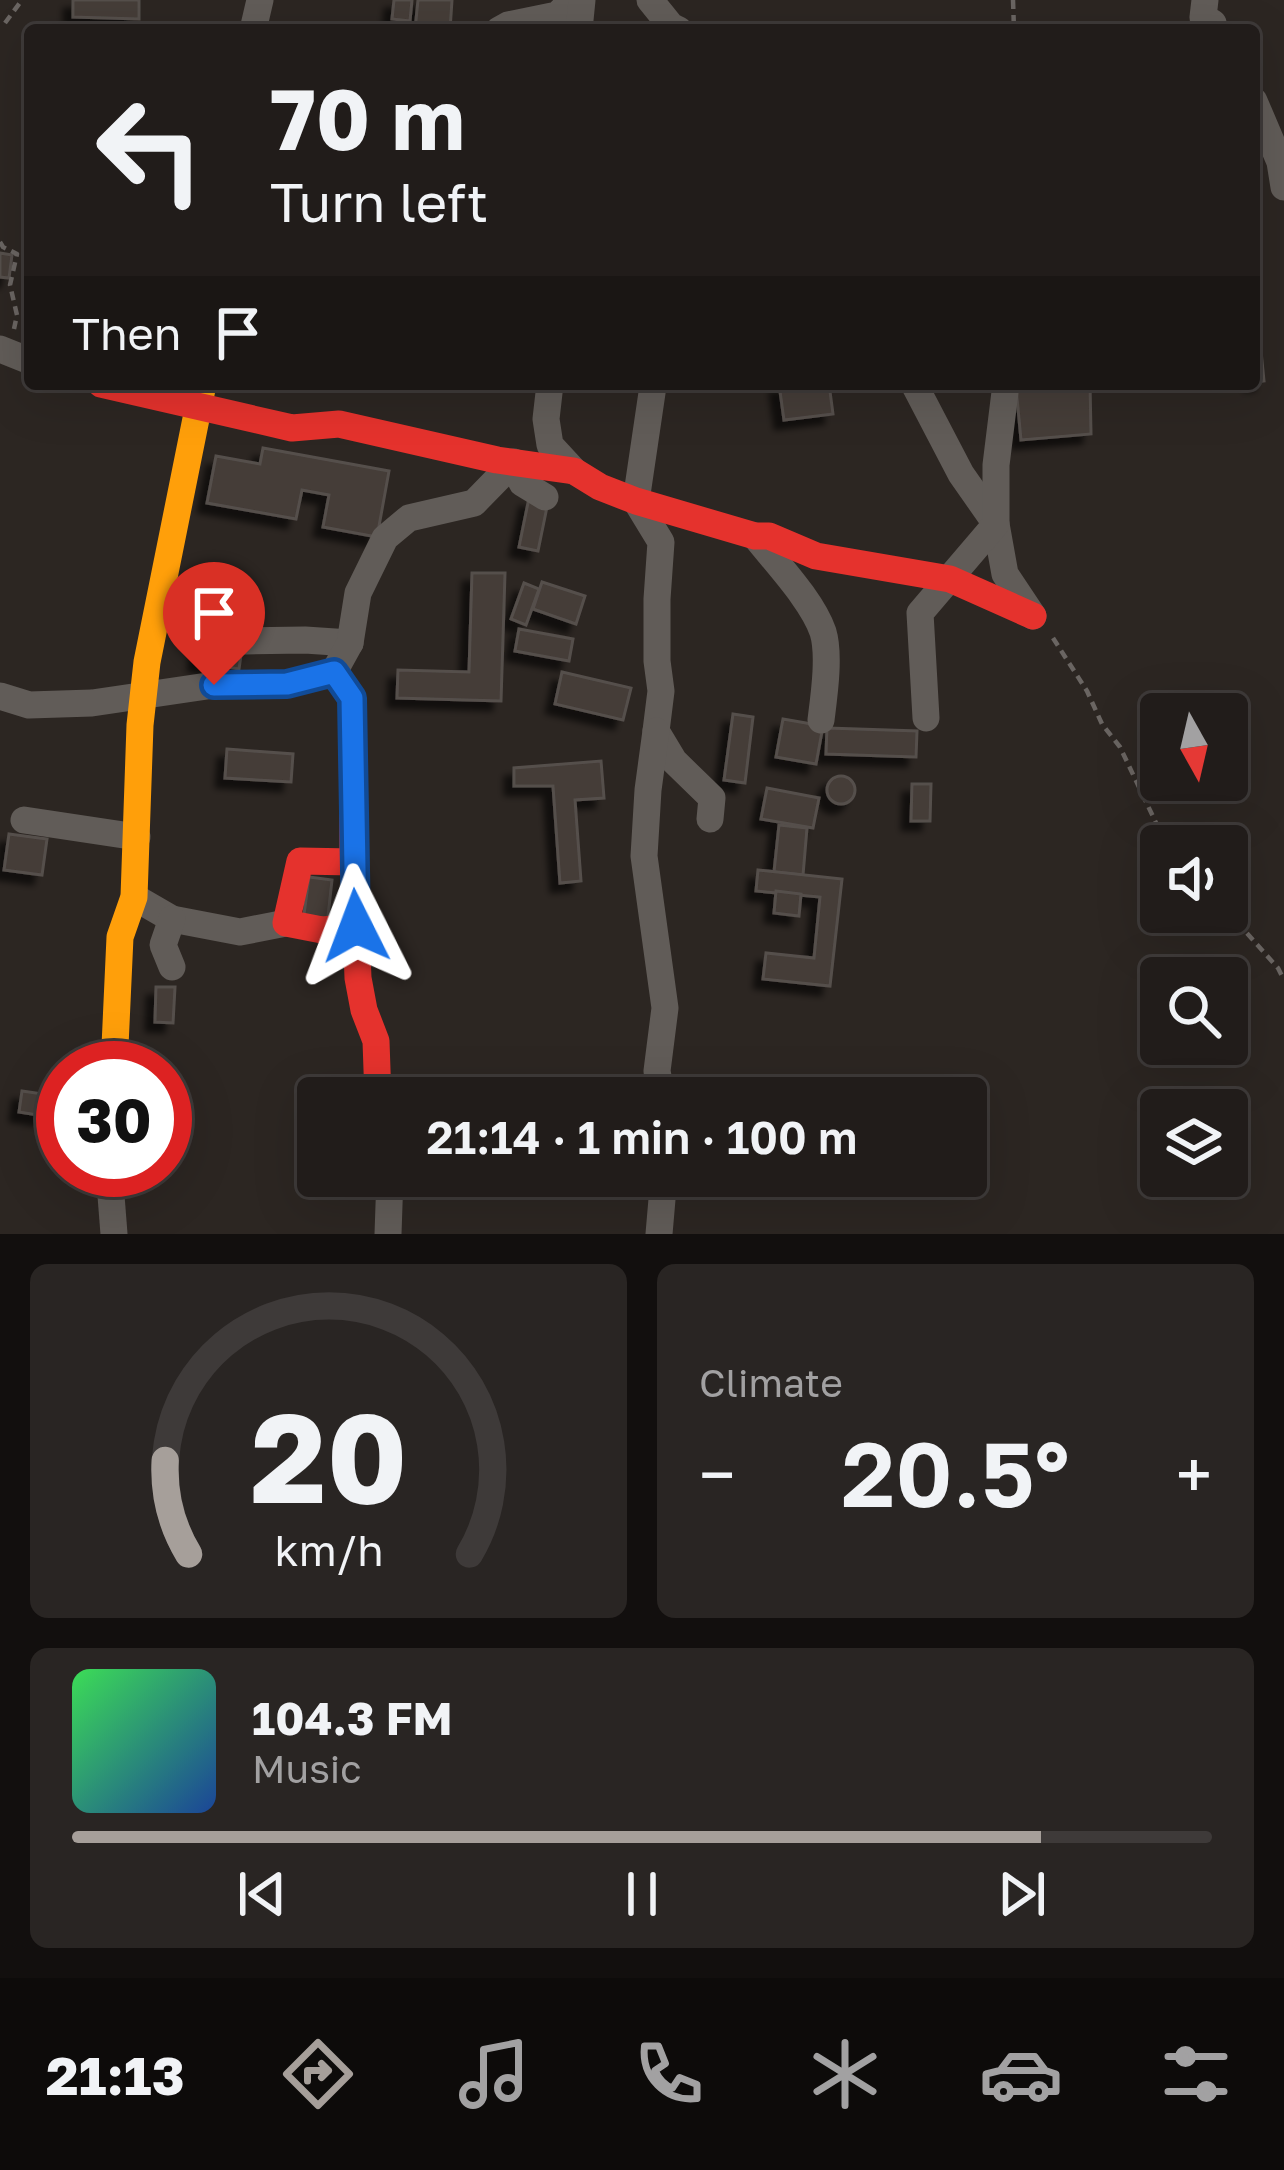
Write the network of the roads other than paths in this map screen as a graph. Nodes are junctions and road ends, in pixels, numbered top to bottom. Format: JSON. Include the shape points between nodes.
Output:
{"nodes":[{"id":1,"x":573,"y":0,"type":"edge"},
{"id":2,"x":650,"y":0,"type":"edge"},
{"id":3,"x":513,"y":24,"type":"edge"},
{"id":4,"x":669,"y":24,"type":"edge"},
{"id":5,"x":1260,"y":115,"type":"edge"},
{"id":6,"x":1284,"y":187,"type":"edge"},
{"id":7,"x":152,"y":390,"type":"edge"},
{"id":8,"x":549,"y":390,"type":"edge"},
{"id":9,"x":652,"y":390,"type":"edge"},
{"id":10,"x":917,"y":390,"type":"edge"},
{"id":11,"x":1005,"y":390,"type":"edge"},
{"id":12,"x":202,"y":396,"type":"edge"},
{"id":13,"x":514,"y":462,"type":"junction"},
{"id":14,"x":574,"y":471,"type":"junction"},
{"id":15,"x":544,"y":497,"type":"dead end"},
{"id":16,"x":636,"y":501,"type":"junction"},
{"id":17,"x":996,"y":524,"type":"junction"},
{"id":18,"x":754,"y":536,"type":"junction"},
{"id":19,"x":950,"y":579,"type":"junction"},
{"id":20,"x":160,"y":600,"type":"junction"},
{"id":21,"x":350,"y":643,"type":"junction"},
{"id":22,"x":334,"y":672,"type":"junction"},
{"id":23,"x":145,"y":695,"type":"junction"},
{"id":24,"x":0,"y":696,"type":"edge"},
{"id":25,"x":926,"y":718,"type":"dead end"},
{"id":26,"x":821,"y":720,"type":"dead end"},
{"id":27,"x":656,"y":731,"type":"junction"},
{"id":28,"x":710,"y":819,"type":"dead end"},
{"id":29,"x":24,"y":820,"type":"dead end"},
{"id":30,"x":137,"y":837,"type":"junction"},
{"id":31,"x":353,"y":862,"type":"junction"},
{"id":32,"x":134,"y":897,"type":"junction"},
{"id":33,"x":172,"y":919,"type":"junction"},
{"id":34,"x":286,"y":923,"type":"junction"},
{"id":35,"x":356,"y":926,"type":"junction"},
{"id":36,"x":172,"y":967,"type":"dead end"},
{"id":37,"x":115,"y":1041,"type":"edge"},
{"id":38,"x":377,"y":1077,"type":"edge"},
{"id":39,"x":658,"y":1077,"type":"edge"},
{"id":40,"x":111,"y":1197,"type":"edge"},
{"id":41,"x":389,"y":1197,"type":"edge"},
{"id":42,"x":662,"y":1197,"type":"edge"},
{"id":43,"x":114,"y":1234,"type":"edge"},
{"id":44,"x":388,"y":1234,"type":"edge"},
{"id":45,"x":659,"y":1234,"type":"edge"}],
"edges":[{"from":1,"to":3,"type":"street","via":[[557,15]]},
{"from":2,"to":4,"type":"street"},
{"from":5,"to":6,"type":"street"},
{"from":7,"to":12,"type":"street"},
{"from":8,"to":14,"type":"street","via":[[550,446]]},
{"from":9,"to":16,"type":"street"},
{"from":10,"to":17,"type":"street"},
{"from":11,"to":17,"type":"street"},
{"from":12,"to":13,"type":"street","via":[[292,428],[339,424]]},
{"from":12,"to":20,"type":"street"},
{"from":13,"to":14,"type":"street"},
{"from":13,"to":15,"type":"street","via":[[522,483]]},
{"from":13,"to":21,"type":"street","via":[[475,503],[409,518],[385,538],[358,592]]},
{"from":14,"to":16,"type":"street"},
{"from":16,"to":18,"type":"street"},
{"from":16,"to":27,"type":"street","via":[[661,542]]},
{"from":17,"to":19,"type":"street"},
{"from":17,"to":19,"type":"street","via":[[1005,574],[1033,616]]},
{"from":18,"to":19,"type":"street","via":[[816,556]]},
{"from":18,"to":26,"type":"street","via":[[824,634]]},
{"from":19,"to":25,"type":"street","via":[[920,613]]},
{"from":20,"to":21,"type":"street","via":[[195,631],[246,641]]},
{"from":20,"to":23,"type":"street"},
{"from":21,"to":22,"type":"street"},
{"from":22,"to":23,"type":"street","via":[[287,684]]},
{"from":22,"to":31,"type":"street","via":[[352,698]]},
{"from":23,"to":24,"type":"street","via":[[28,705]]},
{"from":23,"to":30,"type":"street"},
{"from":27,"to":28,"type":"street","via":[[712,798]]},
{"from":27,"to":39,"type":"street","via":[[644,856],[665,1008]]},
{"from":29,"to":30,"type":"street"},
{"from":30,"to":32,"type":"street"},
{"from":31,"to":34,"type":"street","via":[[300,861]]},
{"from":31,"to":35,"type":"street"},
{"from":32,"to":33,"type":"street"},
{"from":32,"to":37,"type":"street","via":[[120,937]]},
{"from":33,"to":34,"type":"street","via":[[240,932]]},
{"from":33,"to":36,"type":"street","via":[[163,945]]},
{"from":34,"to":35,"type":"street"},
{"from":35,"to":38,"type":"street"},
{"from":40,"to":43,"type":"street"},
{"from":41,"to":44,"type":"street"},
{"from":42,"to":45,"type":"street"}]}
